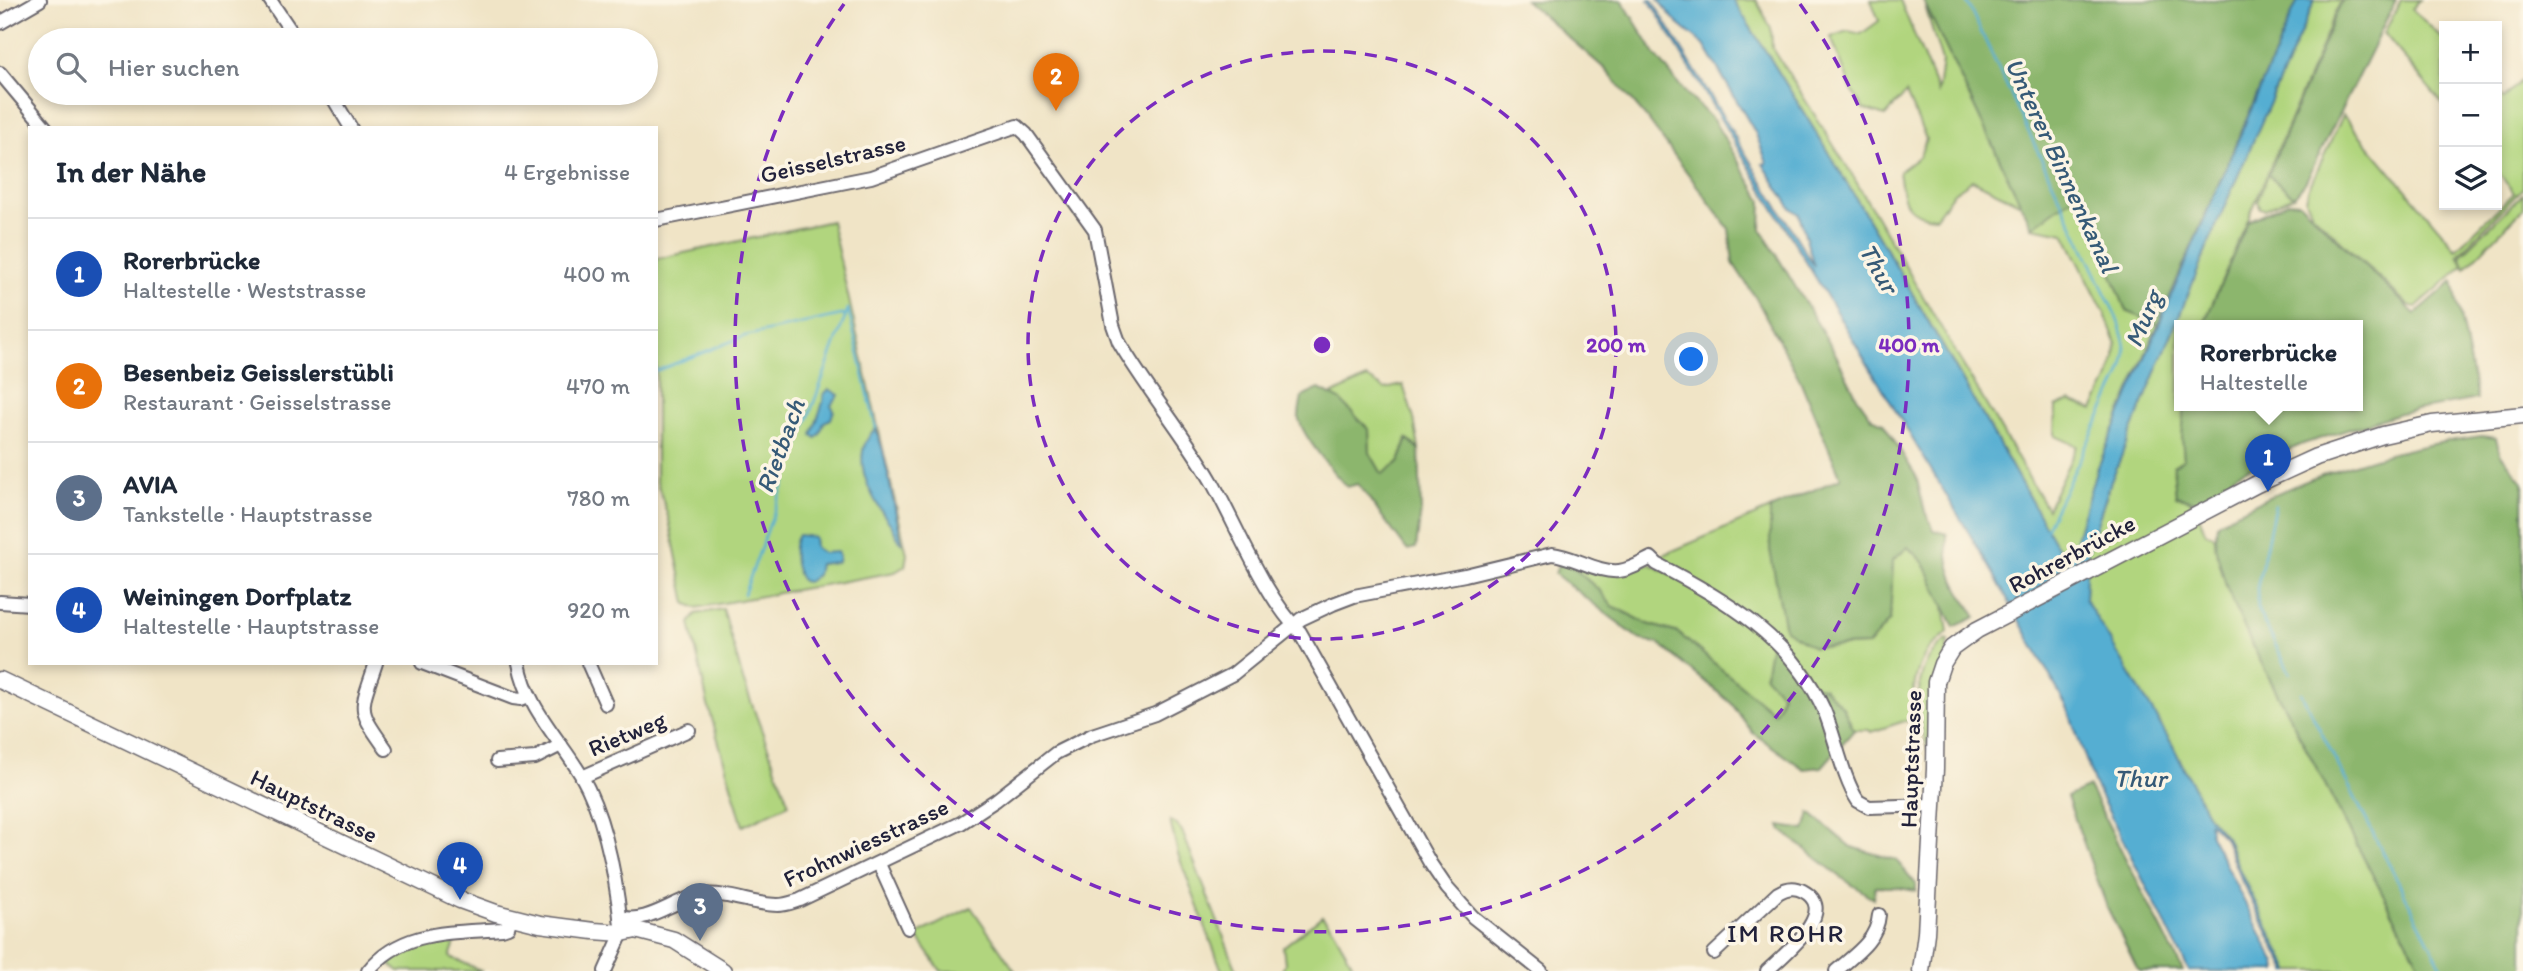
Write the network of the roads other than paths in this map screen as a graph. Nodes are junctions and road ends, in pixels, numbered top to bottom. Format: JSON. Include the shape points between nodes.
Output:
{"nodes":[{"id":1,"x":40,"y":0,"type":"edge"},
{"id":2,"x":270,"y":0,"type":"edge"},
{"id":3,"x":0,"y":23,"type":"edge"},
{"id":4,"x":289,"y":28,"type":"edge"},
{"id":5,"x":0,"y":73,"type":"edge"},
{"id":6,"x":337,"y":105,"type":"edge"},
{"id":7,"x":44,"y":126,"type":"edge"},
{"id":8,"x":350,"y":126,"type":"edge"},
{"id":9,"x":658,"y":220,"type":"edge"},
{"id":10,"x":2523,"y":415,"type":"edge"},
{"id":11,"x":0,"y":602,"type":"edge"},
{"id":12,"x":28,"y":604,"type":"edge"},
{"id":13,"x":1293,"y":625,"type":"junction"},
{"id":14,"x":1952,"y":648,"type":"joint"},
{"id":15,"x":375,"y":665,"type":"edge"},
{"id":16,"x":427,"y":665,"type":"edge"},
{"id":17,"x":520,"y":665,"type":"edge"},
{"id":18,"x":589,"y":665,"type":"edge"},
{"id":19,"x":0,"y":680,"type":"edge"},
{"id":20,"x":529,"y":696,"type":"junction"},
{"id":21,"x":606,"y":704,"type":"dead end"},
{"id":22,"x":689,"y":730,"type":"dead end"},
{"id":23,"x":561,"y":745,"type":"junction"},
{"id":24,"x":386,"y":749,"type":"dead end"},
{"id":25,"x":497,"y":761,"type":"dead end"},
{"id":26,"x":582,"y":776,"type":"junction"},
{"id":27,"x":1933,"y":805,"type":"junction"},
{"id":28,"x":878,"y":864,"type":"junction"},
{"id":29,"x":1879,"y":915,"type":"dead end"},
{"id":30,"x":511,"y":918,"type":"junction"},
{"id":31,"x":624,"y":923,"type":"junction"},
{"id":32,"x":908,"y":928,"type":"dead end"},
{"id":33,"x":1714,"y":953,"type":"dead end"},
{"id":34,"x":368,"y":971,"type":"edge"},
{"id":35,"x":605,"y":971,"type":"edge"},
{"id":36,"x":723,"y":971,"type":"edge"},
{"id":37,"x":1541,"y":971,"type":"edge"},
{"id":38,"x":1767,"y":971,"type":"edge"},
{"id":39,"x":1836,"y":971,"type":"edge"},
{"id":40,"x":1921,"y":971,"type":"edge"}],
"edges":[{"from":1,"to":3,"type":"street"},
{"from":2,"to":4,"type":"street"},
{"from":5,"to":7,"type":"street"},
{"from":6,"to":8,"type":"street"},
{"from":9,"to":13,"type":"street","name":"Geisselstrasse","via":[[871,177],[1017,126],[1095,230],[1119,342],[1209,478],[1270,592]]},
{"from":10,"to":14,"type":"main road","name":"Rohrerbrücke","via":[[2432,424],[2350,445],[2283,471],[1966,636]]},
{"from":11,"to":12,"type":"street"},
{"from":13,"to":27,"type":"street","name":"Frohnwiesstrasse","via":[[1354,596],[1543,555],[1567,556],[1615,571],[1651,558],[1740,611],[1784,652],[1824,709],[1857,801],[1869,807]]},
{"from":13,"to":28,"type":"street","name":"Frohnwiesstrasse","via":[[1233,674],[1155,714],[1092,735],[1056,753],[961,823]]},
{"from":13,"to":37,"type":"street","via":[[1447,888],[1473,916]]},
{"from":14,"to":27,"type":"main road","name":"Hauptstrasse","via":[[1936,682]]},
{"from":15,"to":24,"type":"street","via":[[362,708]]},
{"from":16,"to":20,"type":"street","via":[[513,698]]},
{"from":17,"to":20,"type":"street"},
{"from":18,"to":21,"type":"street"},
{"from":19,"to":30,"type":"main road","name":"Hauptstrasse","via":[[433,887]]},
{"from":20,"to":23,"type":"street"},
{"from":22,"to":26,"type":"street","name":"Rietweg"},
{"from":23,"to":25,"type":"street","via":[[534,758]]},
{"from":23,"to":26,"type":"street"},
{"from":26,"to":31,"type":"street","via":[[604,833]]},
{"from":27,"to":40,"type":"main road","name":"Hauptstrasse"},
{"from":28,"to":31,"type":"street","name":"Frohnwiesstrasse","via":[[784,905],[705,894]]},
{"from":28,"to":32,"type":"street"},
{"from":29,"to":39,"type":"street","via":[[1875,933]]},
{"from":30,"to":31,"type":"main road","name":"Hauptstrasse","via":[[555,927]]},
{"from":30,"to":34,"type":"street","via":[[502,929],[408,940]]},
{"from":31,"to":35,"type":"street"},
{"from":31,"to":36,"type":"main road","name":"Hauptstrasse","via":[[674,940]]},
{"from":33,"to":38,"type":"street","via":[[1778,893],[1799,889],[1811,896],[1816,909],[1813,923]]}]}
